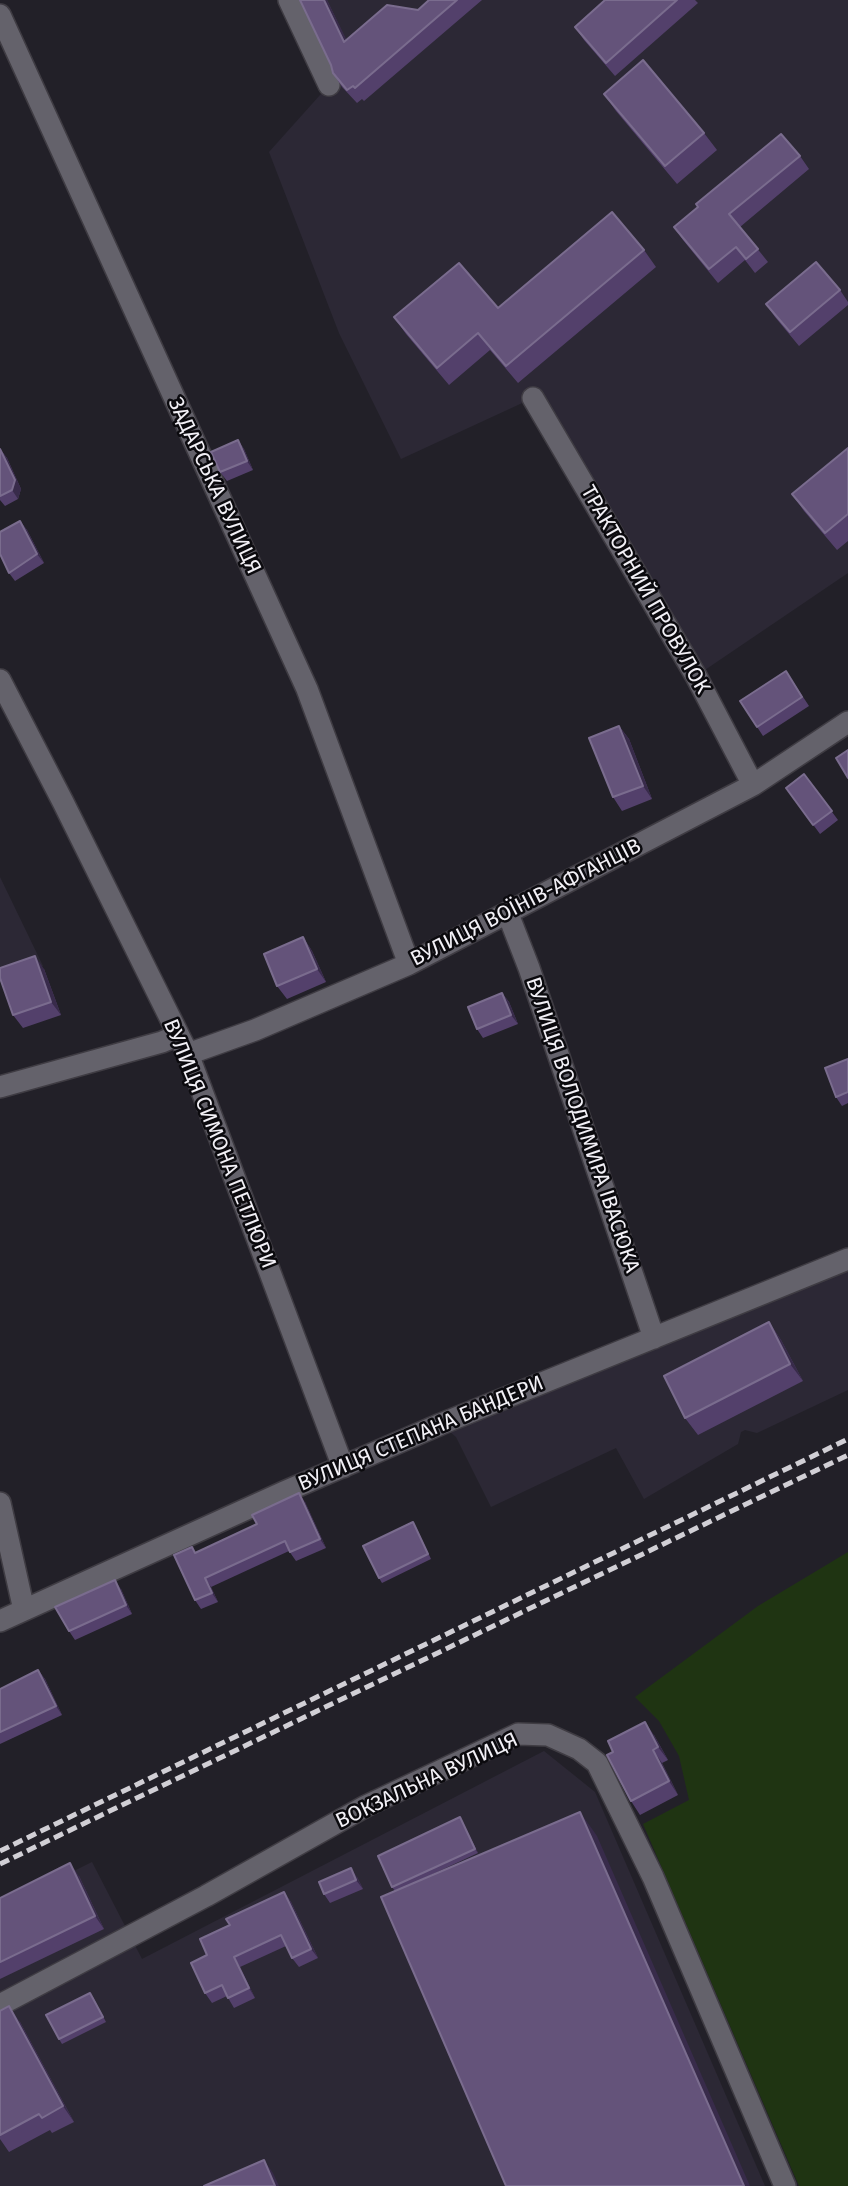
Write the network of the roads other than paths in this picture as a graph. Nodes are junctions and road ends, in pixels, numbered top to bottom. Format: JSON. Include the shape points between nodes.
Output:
{"nodes":[{"id":1,"x":289,"y":0,"type":"edge"},
{"id":2,"x":0,"y":15,"type":"edge"},
{"id":3,"x":330,"y":85,"type":"edge"},
{"id":4,"x":533,"y":398,"type":"dead end"},
{"id":5,"x":0,"y":680,"type":"edge"},
{"id":6,"x":848,"y":722,"type":"edge"},
{"id":7,"x":753,"y":785,"type":"junction"},
{"id":8,"x":508,"y":914,"type":"junction"},
{"id":9,"x":409,"y":964,"type":"junction"},
{"id":10,"x":178,"y":1035,"type":"junction"},
{"id":11,"x":188,"y":1055,"type":"junction"},
{"id":12,"x":0,"y":1087,"type":"edge"},
{"id":13,"x":848,"y":1259,"type":"edge"},
{"id":14,"x":654,"y":1338,"type":"junction"},
{"id":15,"x":343,"y":1467,"type":"junction"},
{"id":16,"x":0,"y":1503,"type":"edge"},
{"id":17,"x":24,"y":1610,"type":"junction"},
{"id":18,"x":0,"y":1621,"type":"edge"},
{"id":19,"x":0,"y":2005,"type":"edge"},
{"id":20,"x":785,"y":2186,"type":"edge"}],
"edges":[{"from":1,"to":3,"type":"street"},
{"from":2,"to":9,"type":"street","name":"ЗАДАРСЬКА ВУЛИЦЯ","via":[[307,689]]},
{"from":4,"to":7,"type":"street","name":"ТРАКТОРНИЙ ПРОВУЛОК","via":[[696,676]]},
{"from":5,"to":10,"type":"street","name":"ВУЛИЦЯ СИМОНА ПЕТЛЮРИ"},
{"from":6,"to":7,"type":"street","name":"ВУЛИЦЯ ВОЇНІВ-АФГАНЦІВ"},
{"from":7,"to":8,"type":"street","name":"ВУЛИЦЯ ВОЇНІВ-АФГАНЦІВ"},
{"from":8,"to":9,"type":"street","name":"ВУЛИЦЯ ВОЇНІВ-АФГАНЦІВ"},
{"from":8,"to":14,"type":"street","name":"ВУЛИЦЯ ВОЛОДИМИРА ІВАСЮКА"},
{"from":9,"to":11,"type":"street","name":"ВУЛИЦЯ ВОЇНІВ-АФГАНЦІВ"},
{"from":10,"to":11,"type":"street","name":"ВУЛИЦЯ СИМОНА ПЕТЛЮРИ"},
{"from":10,"to":12,"type":"street"},
{"from":11,"to":15,"type":"street","name":"ВУЛИЦЯ СИМОНА ПЕТЛЮРИ"},
{"from":13,"to":14,"type":"street","name":"ВУЛИЦЯ СТЕПАНА БАНДЕРИ"},
{"from":14,"to":15,"type":"street","name":"ВУЛИЦЯ СТЕПАНА БАНДЕРИ"},
{"from":15,"to":17,"type":"street","name":"ВУЛИЦЯ СТЕПАНА БАНДЕРИ"},
{"from":16,"to":17,"type":"street"},
{"from":17,"to":18,"type":"street","name":"ВУЛИЦЯ СТЕПАНА БАНДЕРИ"},
{"from":19,"to":20,"type":"street","name":"ВОКЗАЛЬНА ВУЛИЦЯ","via":[[366,1806],[518,1734],[548,1735],[597,1763],[653,1877]]}]}
